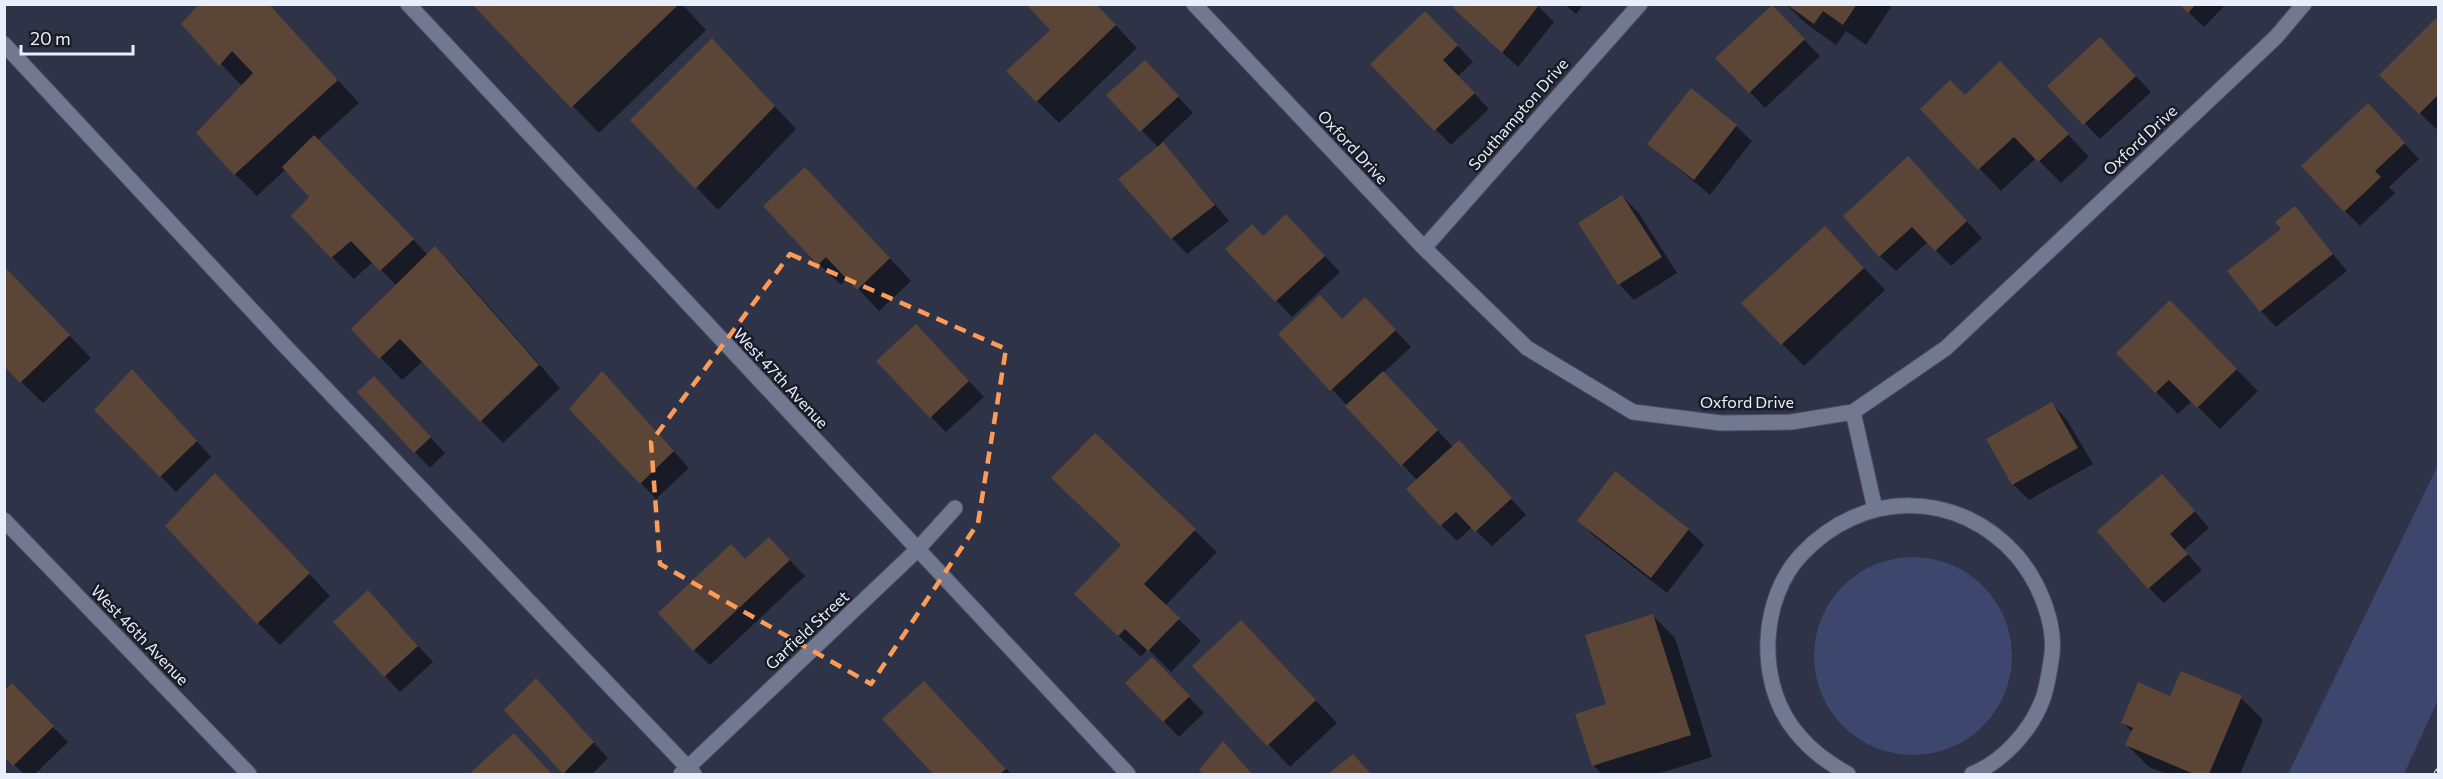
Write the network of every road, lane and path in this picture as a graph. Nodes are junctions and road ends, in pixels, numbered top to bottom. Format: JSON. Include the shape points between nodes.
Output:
{"nodes":[{"id":1,"x":408,"y":4,"type":"edge"},
{"id":2,"x":1194,"y":4,"type":"edge"},
{"id":3,"x":1640,"y":4,"type":"edge"},
{"id":4,"x":2304,"y":4,"type":"edge"},
{"id":5,"x":4,"y":44,"type":"edge"},
{"id":6,"x":1424,"y":248,"type":"junction"},
{"id":7,"x":1853,"y":412,"type":"junction"},
{"id":8,"x":955,"y":508,"type":"dead end"},
{"id":9,"x":1875,"y":509,"type":"junction"},
{"id":10,"x":4,"y":520,"type":"edge"},
{"id":11,"x":917,"y":550,"type":"junction"},
{"id":12,"x":688,"y":772,"type":"edge"},
{"id":13,"x":249,"y":774,"type":"edge"},
{"id":14,"x":1128,"y":774,"type":"edge"},
{"id":15,"x":1848,"y":774,"type":"edge"},
{"id":16,"x":1972,"y":774,"type":"edge"}],
"edges":[{"from":1,"to":11,"type":"street","name":"West 47th Avenue"},
{"from":2,"to":6,"type":"street","name":"Oxford Drive"},
{"from":3,"to":6,"type":"street","name":"Southampton Drive"},
{"from":4,"to":7,"type":"street","name":"Oxford Drive","via":[[2276,37],[1946,348]]},
{"from":5,"to":12,"type":"street"},
{"from":6,"to":7,"type":"street","name":"Oxford Drive","via":[[1527,348],[1633,412],[1721,423],[1791,422]]},
{"from":7,"to":9,"type":"street"},
{"from":8,"to":11,"type":"street","name":"Garfield Street"},
{"from":9,"to":15,"type":"street","via":[[1834,526],[1800,556],[1777,594],[1767,638],[1772,682],[1789,723],[1818,757]]},
{"from":9,"to":16,"type":"street","via":[[1919,505],[1963,515],[2001,538],[2031,572],[2048,613],[2052,657],[2043,700],[2020,739],[1986,768]]},
{"from":10,"to":13,"type":"street","name":"West 46th Avenue"},
{"from":11,"to":12,"type":"street","name":"Garfield Street"},
{"from":11,"to":14,"type":"street","name":"West 47th Avenue"}]}
